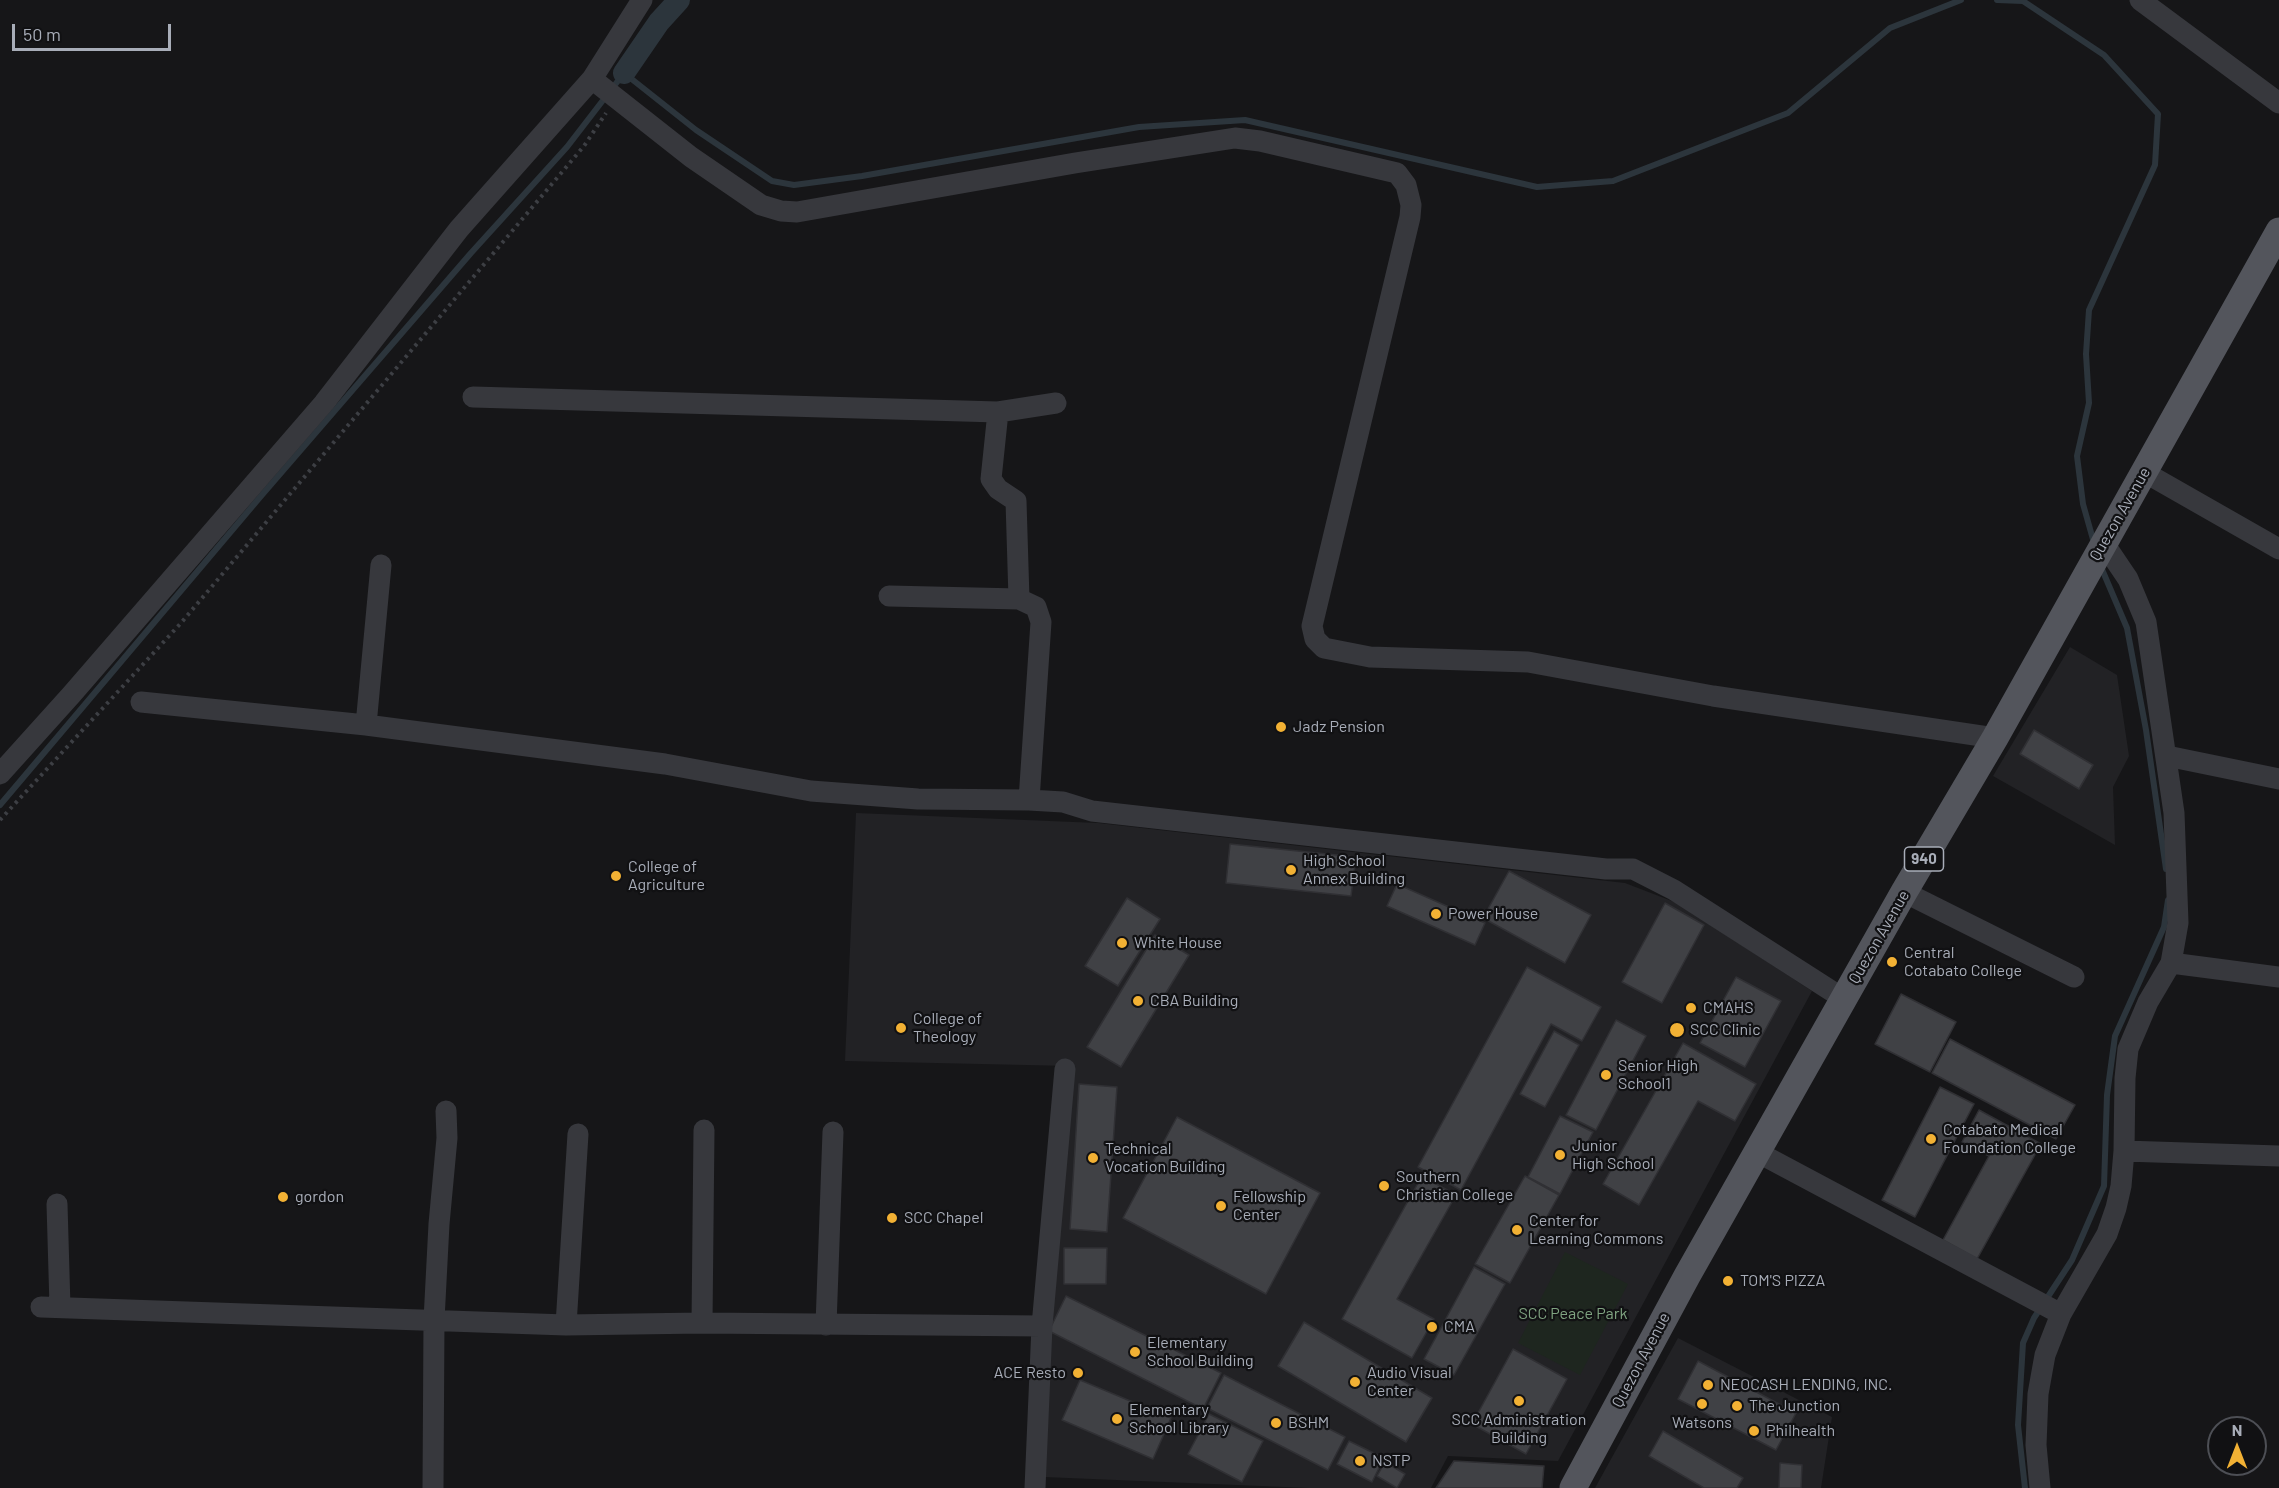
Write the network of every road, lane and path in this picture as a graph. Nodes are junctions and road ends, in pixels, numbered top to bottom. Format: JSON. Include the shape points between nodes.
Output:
{"nodes":[{"id":1,"x":642,"y":0,"type":"edge"},
{"id":2,"x":2148,"y":3,"type":"edge"},
{"id":3,"x":592,"y":79,"type":"junction"},
{"id":4,"x":616,"y":98,"type":"junction"},
{"id":5,"x":2279,"y":103,"type":"edge"},
{"id":6,"x":2279,"y":231,"type":"edge"},
{"id":7,"x":473,"y":397,"type":"dead end"},
{"id":8,"x":1056,"y":403,"type":"dead end"},
{"id":9,"x":998,"y":412,"type":"junction"},
{"id":10,"x":2144,"y":472,"type":"junction"},
{"id":11,"x":2103,"y":542,"type":"junction"},
{"id":12,"x":2279,"y":549,"type":"edge"},
{"id":13,"x":381,"y":565,"type":"dead end"},
{"id":14,"x":889,"y":596,"type":"dead end"},
{"id":15,"x":1019,"y":599,"type":"junction"},
{"id":16,"x":141,"y":702,"type":"dead end"},
{"id":17,"x":366,"y":724,"type":"junction"},
{"id":18,"x":1995,"y":738,"type":"junction"},
{"id":19,"x":2167,"y":756,"type":"junction"},
{"id":20,"x":0,"y":774,"type":"edge"},
{"id":21,"x":2279,"y":779,"type":"edge"},
{"id":22,"x":1029,"y":800,"type":"junction"},
{"id":23,"x":0,"y":820,"type":"edge"},
{"id":24,"x":1904,"y":892,"type":"junction"},
{"id":25,"x":2172,"y":963,"type":"junction"},
{"id":26,"x":2074,"y":976,"type":"dead end"},
{"id":27,"x":2279,"y":977,"type":"edge"},
{"id":28,"x":1844,"y":999,"type":"junction"},
{"id":29,"x":1065,"y":1069,"type":"dead end"},
{"id":30,"x":446,"y":1111,"type":"dead end"},
{"id":31,"x":704,"y":1130,"type":"dead end"},
{"id":32,"x":833,"y":1132,"type":"dead end"},
{"id":33,"x":578,"y":1134,"type":"dead end"},
{"id":34,"x":2124,"y":1151,"type":"junction"},
{"id":35,"x":1757,"y":1152,"type":"junction"},
{"id":36,"x":2279,"y":1156,"type":"edge"},
{"id":37,"x":57,"y":1204,"type":"dead end"},
{"id":38,"x":2050,"y":1308,"type":"junction"},
{"id":39,"x":434,"y":1320,"type":"junction"},
{"id":40,"x":702,"y":1323,"type":"junction"},
{"id":41,"x":566,"y":1324,"type":"junction"},
{"id":42,"x":826,"y":1325,"type":"junction"},
{"id":43,"x":1042,"y":1326,"type":"junction"},
{"id":44,"x":433,"y":1488,"type":"edge"},
{"id":45,"x":1035,"y":1488,"type":"edge"},
{"id":46,"x":1573,"y":1488,"type":"edge"},
{"id":47,"x":2040,"y":1488,"type":"edge"}],
"edges":[{"from":1,"to":3,"type":"street"},
{"from":2,"to":5,"type":"street"},
{"from":3,"to":4,"type":"street"},
{"from":3,"to":20,"type":"street","via":[[459,229],[324,404]]},
{"from":4,"to":18,"type":"street","via":[[760,206],[781,211],[797,212],[1235,138],[1397,173],[1408,191],[1410,217],[1312,626],[1315,639],[1324,648],[1370,657],[1528,663],[1713,696]]},
{"from":4,"to":23,"type":"path","via":[[584,146],[181,622]]},
{"from":6,"to":10,"type":"main road","name":"Quezon Avenue","number":"940"},
{"from":7,"to":9,"type":"street"},
{"from":8,"to":9,"type":"street"},
{"from":9,"to":15,"type":"street","via":[[991,479],[1016,501]]},
{"from":10,"to":11,"type":"main road","name":"Quezon Avenue","number":"940"},
{"from":10,"to":12,"type":"street"},
{"from":11,"to":18,"type":"main road","name":"Quezon Avenue","number":"940"},
{"from":11,"to":19,"type":"street","via":[[2128,579],[2146,622]]},
{"from":13,"to":17,"type":"street"},
{"from":14,"to":15,"type":"street"},
{"from":15,"to":22,"type":"street","via":[[1036,608],[1041,622]]},
{"from":16,"to":17,"type":"street"},
{"from":17,"to":22,"type":"street","via":[[665,764],[811,791],[918,799]]},
{"from":18,"to":24,"type":"main road","name":"Quezon Avenue","number":"940"},
{"from":19,"to":21,"type":"street"},
{"from":19,"to":25,"type":"street","via":[[2174,813],[2178,923]]},
{"from":22,"to":28,"type":"street","via":[[1063,802],[1104,812],[1633,869],[1674,890]]},
{"from":24,"to":26,"type":"street"},
{"from":24,"to":28,"type":"main road","name":"Quezon Avenue","number":"940"},
{"from":25,"to":27,"type":"street"},
{"from":25,"to":34,"type":"street","via":[[2148,1002],[2128,1049]]},
{"from":28,"to":35,"type":"main road","name":"Quezon Avenue","number":"940"},
{"from":29,"to":43,"type":"street"},
{"from":30,"to":39,"type":"street"},
{"from":31,"to":40,"type":"street"},
{"from":32,"to":42,"type":"street"},
{"from":33,"to":41,"type":"street"},
{"from":34,"to":36,"type":"street"},
{"from":34,"to":38,"type":"street","via":[[2121,1186],[2107,1234]]},
{"from":35,"to":38,"type":"street"},
{"from":35,"to":46,"type":"main road","name":"Quezon Avenue","number":"940"},
{"from":37,"to":39,"type":"street","via":[[51,1307]]},
{"from":38,"to":47,"type":"street","via":[[2038,1394],[2036,1445]]},
{"from":39,"to":41,"type":"street"},
{"from":39,"to":44,"type":"street"},
{"from":40,"to":41,"type":"street"},
{"from":40,"to":42,"type":"street"},
{"from":42,"to":43,"type":"street"},
{"from":43,"to":45,"type":"street"}]}
